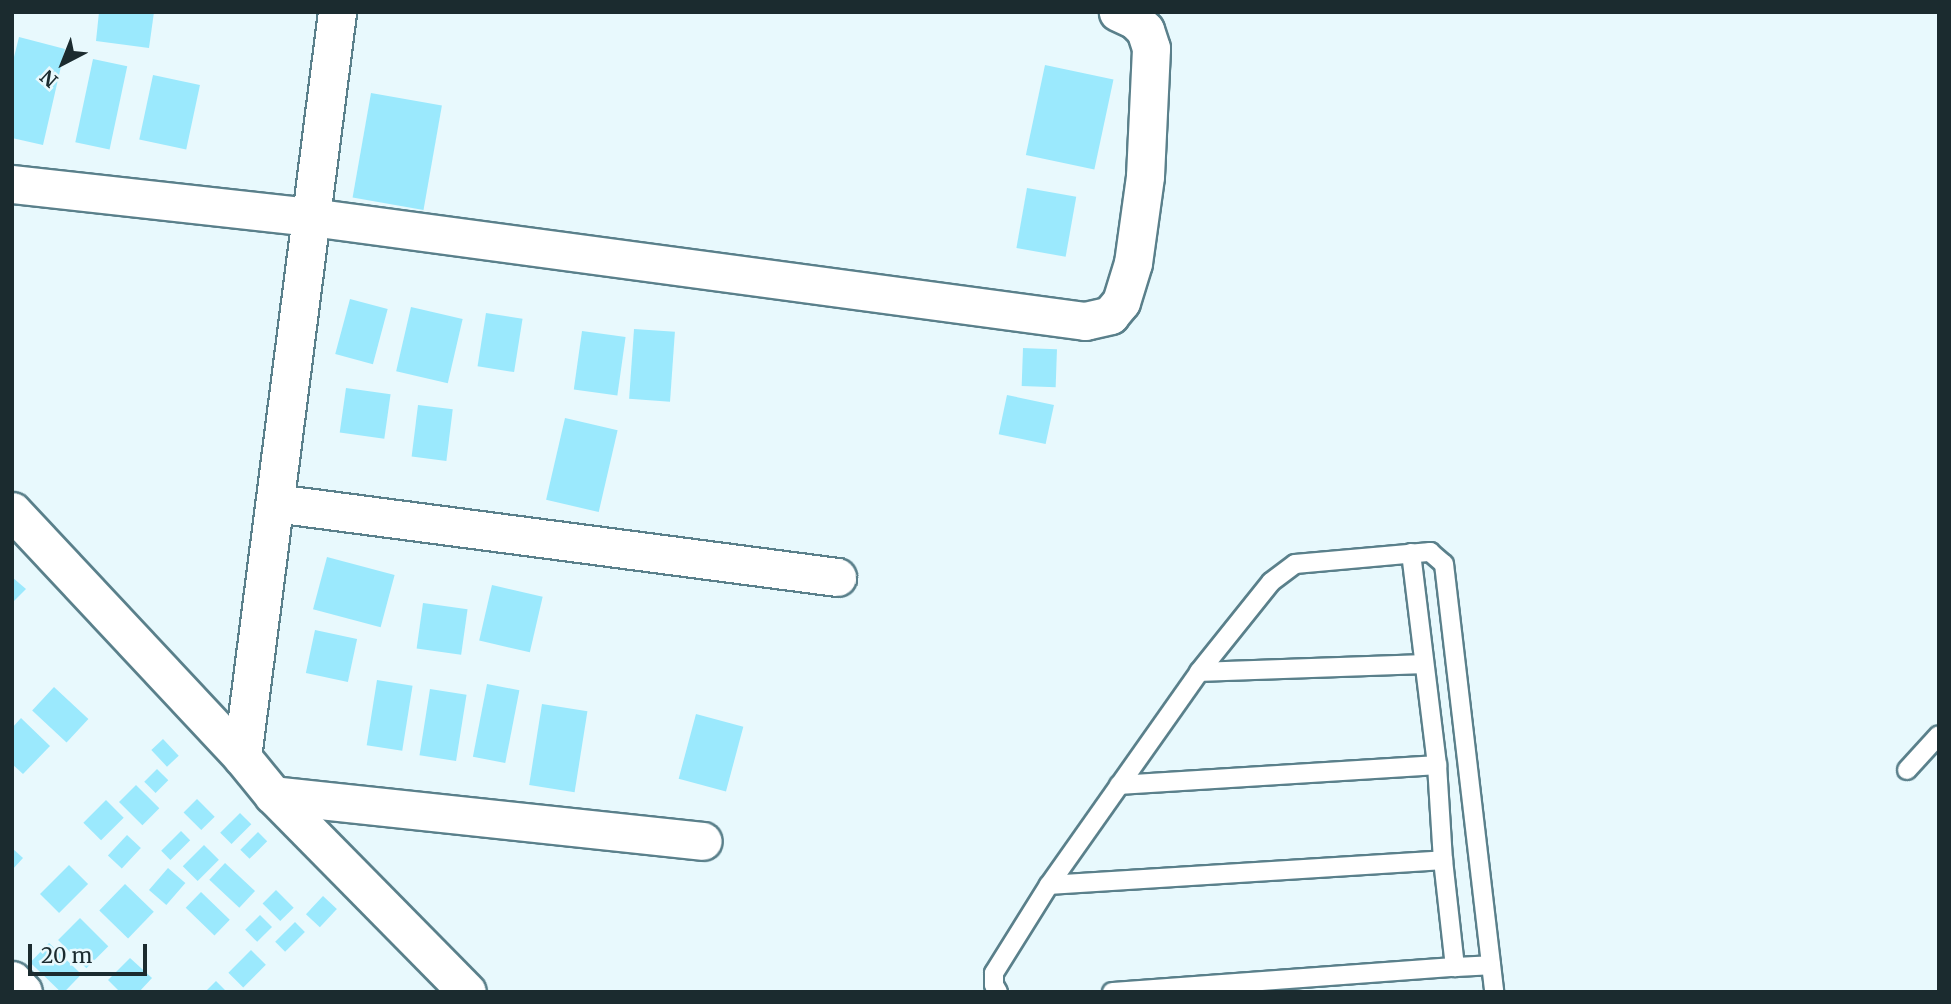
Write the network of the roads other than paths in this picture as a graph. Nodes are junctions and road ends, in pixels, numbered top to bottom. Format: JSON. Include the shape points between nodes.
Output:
{"nodes":[{"id":1,"x":337,"y":12,"type":"edge"},
{"id":2,"x":1118,"y":12,"type":"edge"},
{"id":3,"x":12,"y":184,"type":"edge"},
{"id":4,"x":311,"y":217,"type":"junction"},
{"id":5,"x":275,"y":503,"type":"junction"},
{"id":6,"x":12,"y":511,"type":"edge"},
{"id":7,"x":1412,"y":553,"type":"junction"},
{"id":8,"x":837,"y":577,"type":"dead end"},
{"id":9,"x":1424,"y":664,"type":"junction"},
{"id":10,"x":1199,"y":672,"type":"junction"},
{"id":11,"x":1939,"y":735,"type":"edge"},
{"id":12,"x":242,"y":757,"type":"junction"},
{"id":13,"x":1437,"y":765,"type":"junction"},
{"id":14,"x":1907,"y":770,"type":"dead end"},
{"id":15,"x":1119,"y":785,"type":"junction"},
{"id":16,"x":273,"y":795,"type":"junction"},
{"id":17,"x":702,"y":841,"type":"dead end"},
{"id":18,"x":1443,"y":860,"type":"junction"},
{"id":19,"x":1049,"y":885,"type":"junction"},
{"id":20,"x":1491,"y":965,"type":"junction"},
{"id":21,"x":1455,"y":967,"type":"junction"},
{"id":22,"x":12,"y":980,"type":"edge"},
{"id":23,"x":445,"y":985,"type":"edge"},
{"id":24,"x":23,"y":992,"type":"edge"},
{"id":25,"x":998,"y":992,"type":"edge"},
{"id":26,"x":1112,"y":992,"type":"edge"},
{"id":27,"x":1494,"y":992,"type":"edge"}],
"edges":[{"from":1,"to":4,"type":"street"},
{"from":2,"to":4,"type":"street","via":[[1135,20],[1151,48],[1145,176],[1133,263],[1121,302],[1110,315],[1085,321]]},
{"from":3,"to":4,"type":"street"},
{"from":4,"to":5,"type":"street"},
{"from":5,"to":8,"type":"street"},
{"from":5,"to":12,"type":"street"},
{"from":6,"to":12,"type":"street"},
{"from":7,"to":9,"type":"lane"},
{"from":7,"to":10,"type":"lane","via":[[1295,564],[1271,582]]},
{"from":7,"to":20,"type":"lane","via":[[1430,552],[1444,564]]},
{"from":9,"to":10,"type":"lane"},
{"from":9,"to":13,"type":"lane"},
{"from":10,"to":15,"type":"lane"},
{"from":11,"to":14,"type":"lane"},
{"from":12,"to":16,"type":"street"},
{"from":13,"to":15,"type":"lane"},
{"from":13,"to":18,"type":"lane"},
{"from":15,"to":19,"type":"lane"},
{"from":16,"to":17,"type":"street"},
{"from":16,"to":23,"type":"street"},
{"from":18,"to":19,"type":"lane"},
{"from":18,"to":21,"type":"lane"},
{"from":19,"to":25,"type":"lane","via":[[994,973]]},
{"from":20,"to":21,"type":"lane"},
{"from":20,"to":27,"type":"lane"},
{"from":21,"to":26,"type":"lane"},
{"from":22,"to":24,"type":"street"}]}
